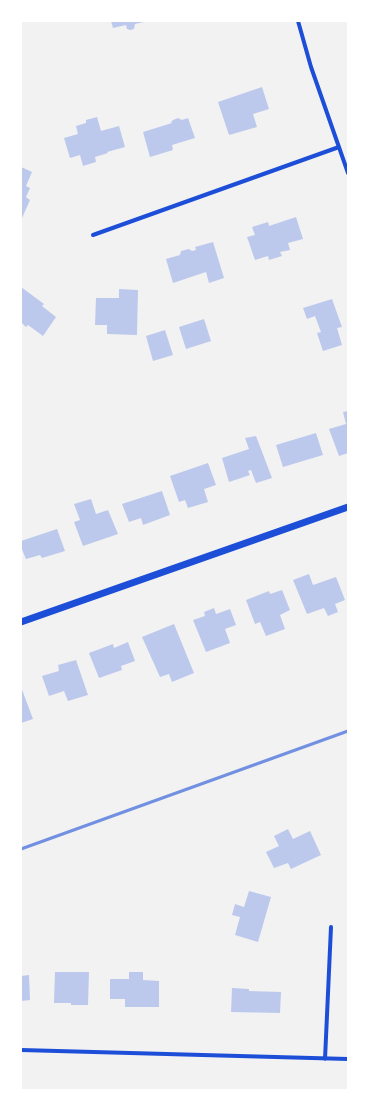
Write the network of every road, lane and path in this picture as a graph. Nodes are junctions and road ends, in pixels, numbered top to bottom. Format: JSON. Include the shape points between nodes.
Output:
{"nodes":[{"id":1,"x":298,"y":21,"type":"edge"},
{"id":2,"x":339,"y":147,"type":"junction"},
{"id":3,"x":348,"y":173,"type":"edge"},
{"id":4,"x":93,"y":235,"type":"dead end"},
{"id":5,"x":348,"y":507,"type":"edge"},
{"id":6,"x":21,"y":622,"type":"edge"},
{"id":7,"x":331,"y":927,"type":"dead end"},
{"id":8,"x":21,"y":1050,"type":"edge"},
{"id":9,"x":325,"y":1059,"type":"junction"},
{"id":10,"x":348,"y":1059,"type":"edge"}],
"edges":[{"from":1,"to":2,"type":"street"},
{"from":2,"to":3,"type":"street"},
{"from":2,"to":4,"type":"street"},
{"from":5,"to":6,"type":"street"},
{"from":7,"to":9,"type":"street"},
{"from":8,"to":9,"type":"street"},
{"from":9,"to":10,"type":"street"}]}
